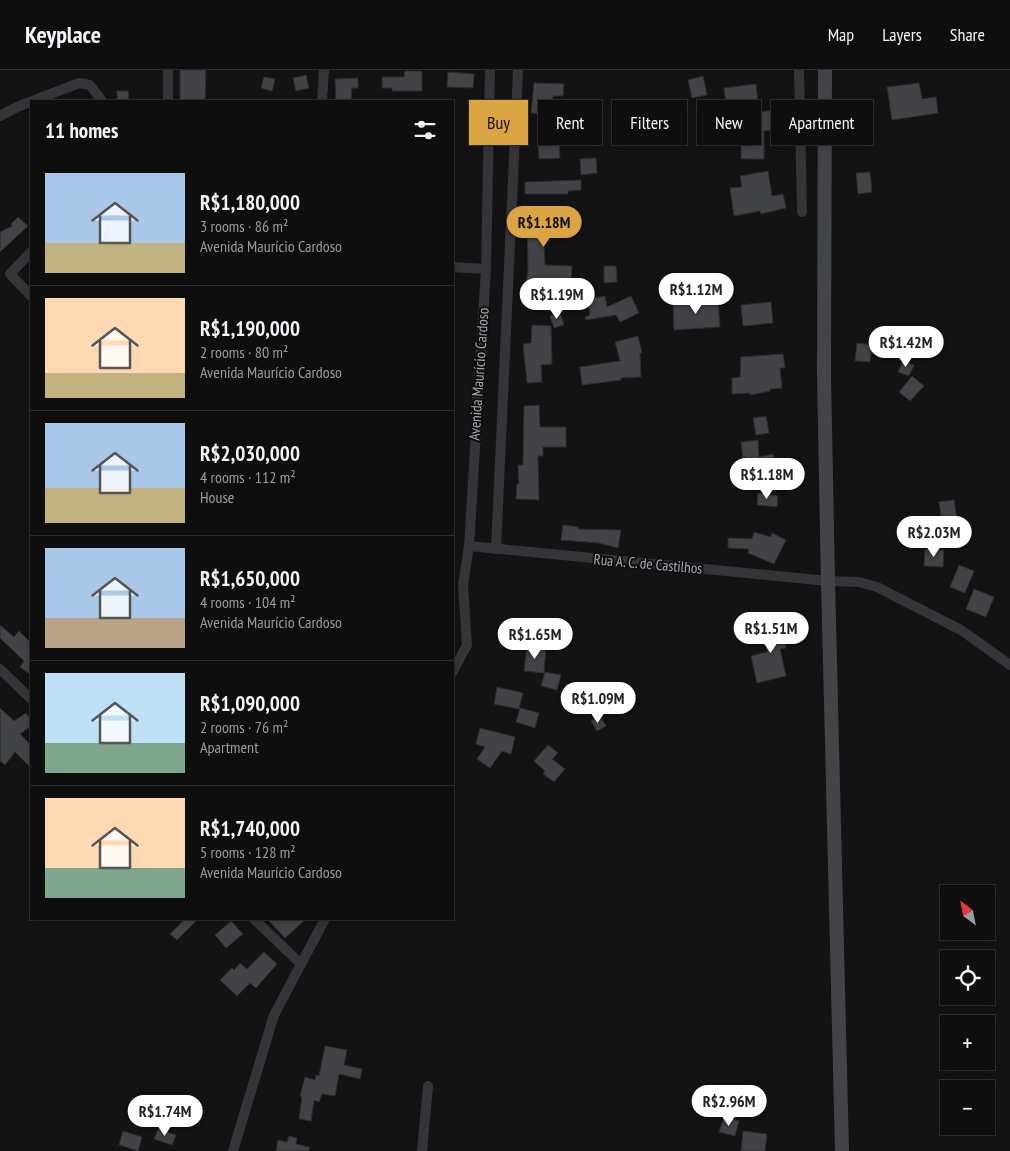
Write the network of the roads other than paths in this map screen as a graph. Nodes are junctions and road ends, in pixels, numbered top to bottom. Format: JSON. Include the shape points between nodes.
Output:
{"nodes":[{"id":1,"x":168,"y":70,"type":"edge"},
{"id":2,"x":324,"y":70,"type":"edge"},
{"id":3,"x":490,"y":70,"type":"edge"},
{"id":4,"x":518,"y":70,"type":"edge"},
{"id":5,"x":799,"y":70,"type":"edge"},
{"id":6,"x":825,"y":70,"type":"edge"},
{"id":7,"x":35,"y":100,"type":"edge"},
{"id":8,"x":101,"y":100,"type":"edge"},
{"id":9,"x":168,"y":100,"type":"edge"},
{"id":10,"x":322,"y":100,"type":"edge"},
{"id":11,"x":30,"y":102,"type":"edge"},
{"id":12,"x":0,"y":116,"type":"edge"},
{"id":13,"x":802,"y":212,"type":"dead end"},
{"id":14,"x":30,"y":253,"type":"edge"},
{"id":15,"x":454,"y":268,"type":"edge"},
{"id":16,"x":486,"y":269,"type":"junction"},
{"id":17,"x":30,"y":295,"type":"edge"},
{"id":18,"x":469,"y":546,"type":"junction"},
{"id":19,"x":496,"y":549,"type":"junction"},
{"id":20,"x":828,"y":581,"type":"junction"},
{"id":21,"x":454,"y":583,"type":"edge"},
{"id":22,"x":463,"y":585,"type":"junction"},
{"id":23,"x":1010,"y":665,"type":"edge"},
{"id":24,"x":0,"y":669,"type":"edge"},
{"id":25,"x":454,"y":670,"type":"edge"},
{"id":26,"x":30,"y":698,"type":"edge"},
{"id":27,"x":255,"y":920,"type":"edge"},
{"id":28,"x":323,"y":920,"type":"edge"},
{"id":29,"x":301,"y":964,"type":"junction"},
{"id":30,"x":428,"y":1086,"type":"dead end"},
{"id":31,"x":233,"y":1151,"type":"edge"},
{"id":32,"x":422,"y":1151,"type":"edge"},
{"id":33,"x":842,"y":1151,"type":"edge"}],
"edges":[{"from":1,"to":9,"type":"street"},
{"from":2,"to":10,"type":"street"},
{"from":3,"to":16,"type":"street","name":"Avenida Maurício Cardoso"},
{"from":4,"to":19,"type":"street","name":"Avenida Maurício Cardoso"},
{"from":5,"to":13,"type":"street"},
{"from":6,"to":20,"type":"main road","via":[[824,375]]},
{"from":7,"to":8,"type":"street","via":[[79,83],[90,85]]},
{"from":11,"to":12,"type":"street"},
{"from":14,"to":17,"type":"street","via":[[10,274]]},
{"from":15,"to":16,"type":"street"},
{"from":16,"to":18,"type":"street","name":"Avenida Maurício Cardoso"},
{"from":18,"to":19,"type":"street","name":"Rua A. C. de Castilhos"},
{"from":18,"to":22,"type":"street","name":"Avenida Maurício Cardoso"},
{"from":19,"to":20,"type":"street","name":"Rua A. C. de Castilhos"},
{"from":20,"to":23,"type":"street","name":"Rua A. C. de Castilhos","via":[[859,582],[878,587],[961,630]]},
{"from":20,"to":33,"type":"main road"},
{"from":21,"to":22,"type":"street"},
{"from":22,"to":25,"type":"street","name":"Avenida Maurício Cardoso","via":[[468,645]]},
{"from":24,"to":26,"type":"street"},
{"from":27,"to":29,"type":"street"},
{"from":28,"to":29,"type":"street"},
{"from":29,"to":31,"type":"street","via":[[274,1015]]},
{"from":30,"to":32,"type":"street"}]}
